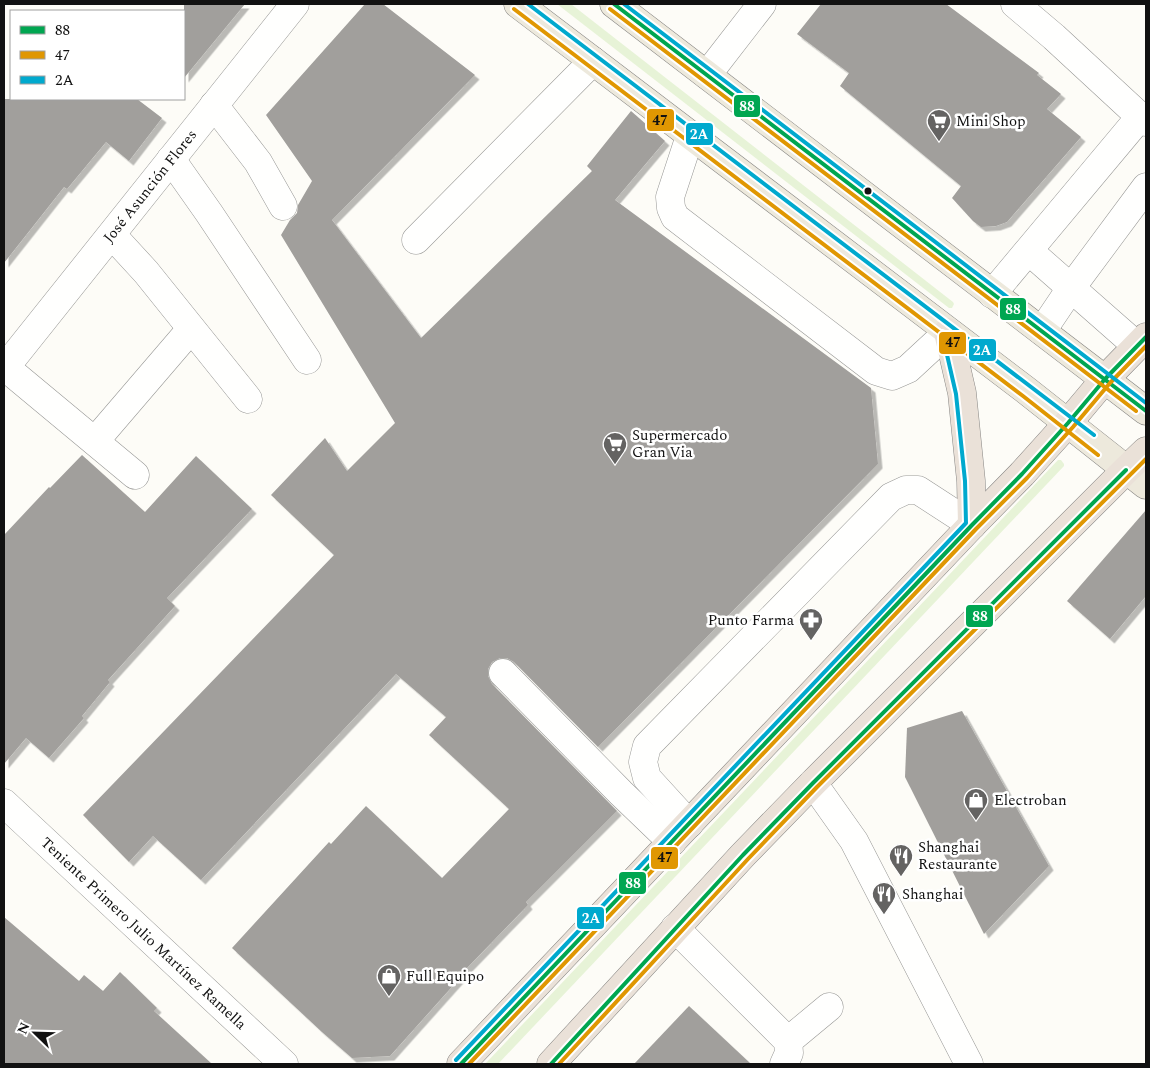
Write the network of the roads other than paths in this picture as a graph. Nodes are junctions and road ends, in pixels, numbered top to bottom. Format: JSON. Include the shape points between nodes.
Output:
{"nodes":[{"id":1,"x":294,"y":4,"type":"edge"},
{"id":2,"x":518,"y":4,"type":"edge"},
{"id":3,"x":614,"y":4,"type":"edge"},
{"id":4,"x":762,"y":4,"type":"edge"},
{"id":5,"x":1015,"y":4,"type":"edge"},
{"id":6,"x":593,"y":61,"type":"junction"},
{"id":7,"x":707,"y":75,"type":"junction"},
{"id":8,"x":214,"y":105,"type":"junction"},
{"id":9,"x":1143,"y":119,"type":"edge"},
{"id":10,"x":690,"y":136,"type":"junction"},
{"id":11,"x":171,"y":159,"type":"junction"},
{"id":12,"x":1146,"y":187,"type":"edge"},
{"id":13,"x":283,"y":206,"type":"dead end"},
{"id":14,"x":112,"y":235,"type":"junction"},
{"id":15,"x":416,"y":240,"type":"dead end"},
{"id":16,"x":1029,"y":250,"type":"junction"},
{"id":17,"x":1071,"y":288,"type":"junction"},
{"id":18,"x":992,"y":294,"type":"junction"},
{"id":19,"x":191,"y":329,"type":"junction"},
{"id":20,"x":1042,"y":331,"type":"junction"},
{"id":21,"x":948,"y":332,"type":"junction"},
{"id":22,"x":1142,"y":342,"type":"edge"},
{"id":23,"x":307,"y":360,"type":"dead end"},
{"id":24,"x":4,"y":368,"type":"edge"},
{"id":25,"x":1105,"y":379,"type":"junction"},
{"id":26,"x":248,"y":400,"type":"dead end"},
{"id":27,"x":1138,"y":405,"type":"edge"},
{"id":28,"x":1068,"y":423,"type":"junction"},
{"id":29,"x":94,"y":441,"type":"junction"},
{"id":30,"x":1146,"y":451,"type":"edge"},
{"id":31,"x":136,"y":475,"type":"dead end"},
{"id":32,"x":1136,"y":477,"type":"edge"},
{"id":33,"x":972,"y":525,"type":"junction"},
{"id":34,"x":503,"y":673,"type":"dead end"},
{"id":35,"x":813,"y":782,"type":"junction"},
{"id":36,"x":4,"y":803,"type":"edge"},
{"id":37,"x":681,"y":833,"type":"junction"},
{"id":38,"x":675,"y":928,"type":"junction"},
{"id":39,"x":830,"y":1007,"type":"dead end"},
{"id":40,"x":786,"y":1053,"type":"edge"},
{"id":41,"x":284,"y":1064,"type":"edge"},
{"id":42,"x":462,"y":1064,"type":"edge"},
{"id":43,"x":551,"y":1064,"type":"edge"},
{"id":44,"x":969,"y":1064,"type":"edge"}],
"edges":[{"from":1,"to":8,"type":"street","name":"José Asunción Flores"},
{"from":2,"to":6,"type":"main road"},
{"from":3,"to":7,"type":"main road"},
{"from":4,"to":7,"type":"street"},
{"from":5,"to":9,"type":"street"},
{"from":6,"to":10,"type":"main road"},
{"from":6,"to":15,"type":"street"},
{"from":7,"to":18,"type":"main road"},
{"from":8,"to":11,"type":"street","name":"José Asunción Flores"},
{"from":8,"to":13,"type":"street","via":[[258,162]]},
{"from":9,"to":16,"type":"street"},
{"from":10,"to":21,"type":"main road"},
{"from":10,"to":21,"type":"street","via":[[670,197],[670,208],[675,216],[868,365],[892,376],[908,369]]},
{"from":11,"to":14,"type":"street","name":"José Asunción Flores"},
{"from":11,"to":23,"type":"street"},
{"from":12,"to":17,"type":"street"},
{"from":14,"to":19,"type":"street"},
{"from":14,"to":24,"type":"street","name":"José Asunción Flores"},
{"from":16,"to":17,"type":"street"},
{"from":16,"to":18,"type":"street"},
{"from":17,"to":20,"type":"street"},
{"from":17,"to":22,"type":"street"},
{"from":18,"to":20,"type":"main road"},
{"from":19,"to":26,"type":"street"},
{"from":19,"to":29,"type":"street"},
{"from":20,"to":25,"type":"main road"},
{"from":21,"to":28,"type":"main road"},
{"from":21,"to":33,"type":"highway","via":[[962,393]]},
{"from":22,"to":25,"type":"highway"},
{"from":24,"to":29,"type":"street"},
{"from":25,"to":27,"type":"main road"},
{"from":25,"to":28,"type":"highway"},
{"from":28,"to":32,"type":"main road"},
{"from":28,"to":33,"type":"highway"},
{"from":29,"to":31,"type":"street"},
{"from":30,"to":32,"type":"highway"},
{"from":32,"to":35,"type":"highway"},
{"from":33,"to":37,"type":"highway"},
{"from":33,"to":37,"type":"street","via":[[918,490],[906,490],[891,497],[647,746],[643,762],[647,778]]},
{"from":34,"to":37,"type":"street","via":[[621,793]]},
{"from":35,"to":38,"type":"highway"},
{"from":35,"to":44,"type":"street","via":[[854,841]]},
{"from":36,"to":41,"type":"street","name":"Teniente Primero Julio Martínez Ramella"},
{"from":37,"to":42,"type":"highway"},
{"from":38,"to":40,"type":"street"},
{"from":38,"to":43,"type":"highway"},
{"from":39,"to":40,"type":"street"}]}
